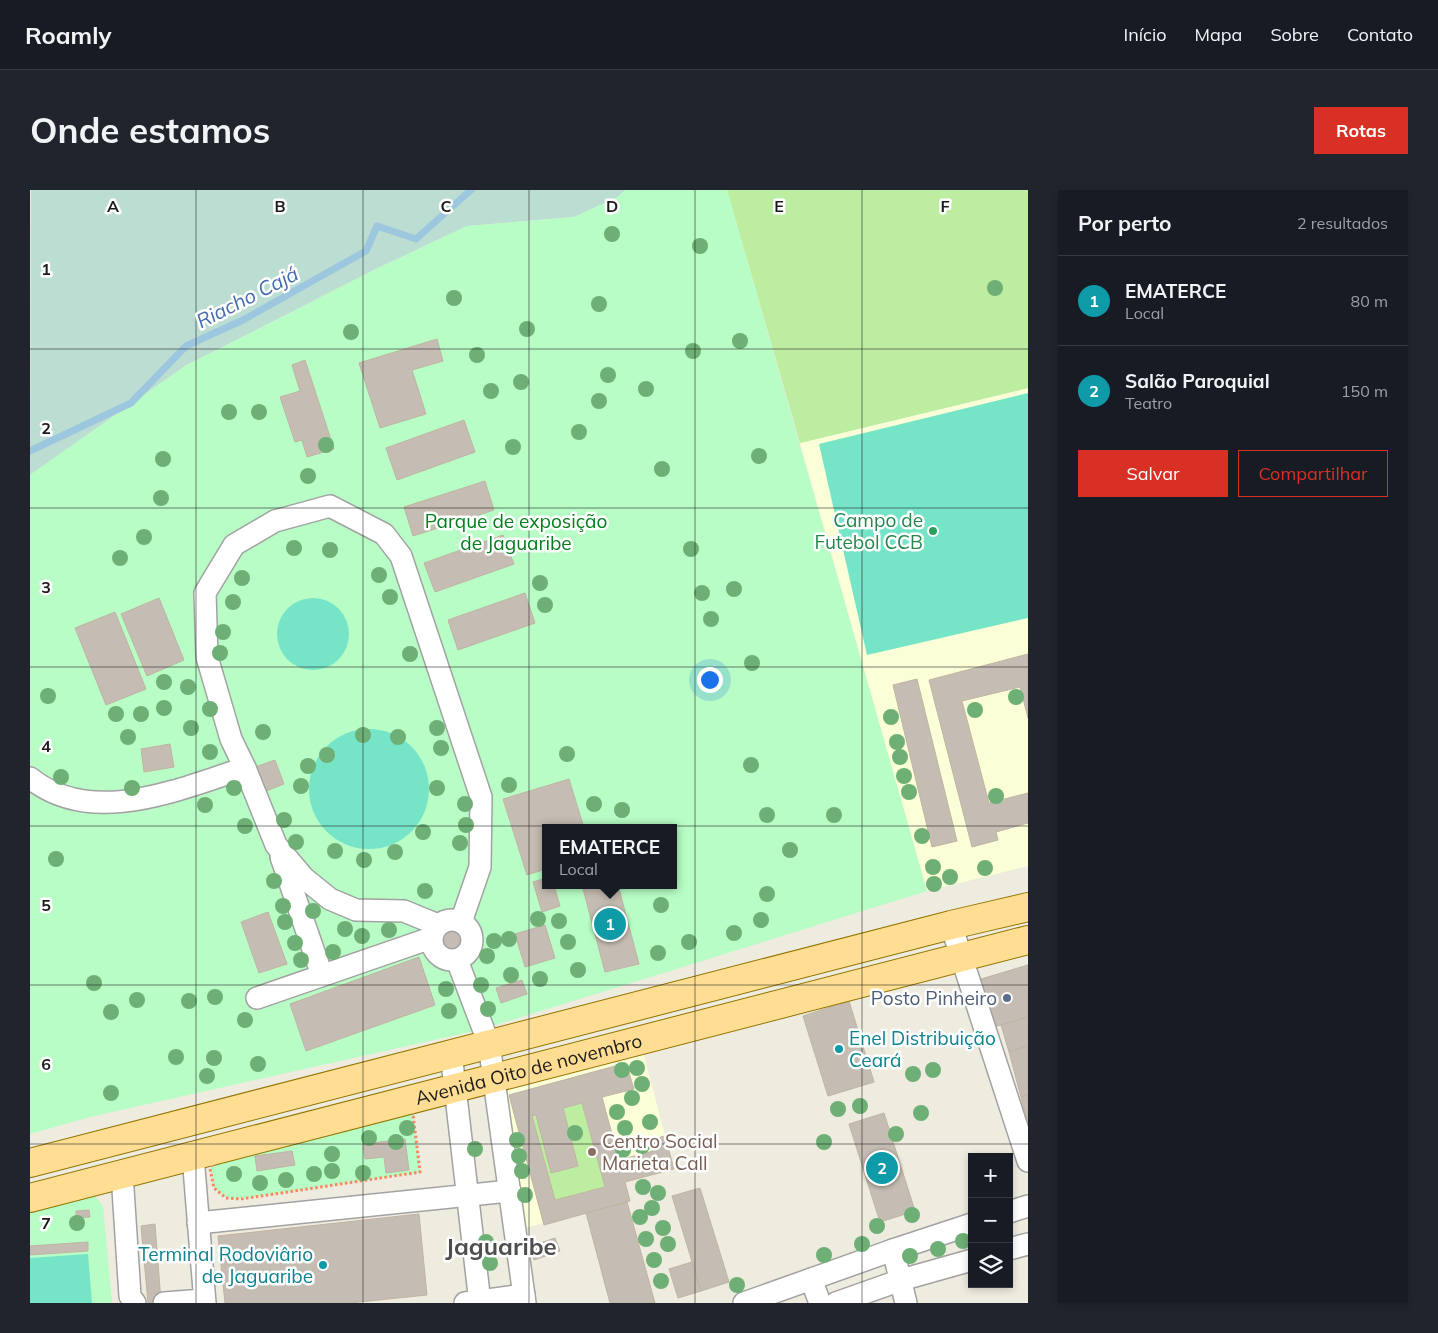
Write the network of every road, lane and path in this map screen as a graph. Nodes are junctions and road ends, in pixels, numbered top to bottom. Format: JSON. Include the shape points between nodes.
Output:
{"nodes":[{"id":1,"x":245,"y":768,"type":"junction"},
{"id":2,"x":30,"y":778,"type":"edge"},
{"id":3,"x":276,"y":845,"type":"junction"},
{"id":4,"x":1028,"y":907,"type":"edge"},
{"id":5,"x":461,"y":922,"type":"junction"},
{"id":6,"x":951,"y":925,"type":"junction"},
{"id":7,"x":435,"y":932,"type":"junction"},
{"id":8,"x":1028,"y":940,"type":"edge"},
{"id":9,"x":962,"y":958,"type":"junction"},
{"id":10,"x":457,"y":960,"type":"junction"},
{"id":11,"x":322,"y":975,"type":"junction"},
{"id":12,"x":257,"y":998,"type":"dead end"},
{"id":13,"x":488,"y":1044,"type":"junction"},
{"id":14,"x":451,"y":1053,"type":"junction"},
{"id":15,"x":494,"y":1079,"type":"junction"},
{"id":16,"x":455,"y":1088,"type":"junction"},
{"id":17,"x":239,"y":1108,"type":"junction"},
{"id":18,"x":245,"y":1143,"type":"junction"},
{"id":19,"x":193,"y":1156,"type":"junction"},
{"id":20,"x":1028,"y":1161,"type":"edge"},
{"id":21,"x":30,"y":1163,"type":"edge"},
{"id":22,"x":122,"y":1174,"type":"junction"},
{"id":23,"x":510,"y":1191,"type":"junction"},
{"id":24,"x":467,"y":1196,"type":"junction"},
{"id":25,"x":30,"y":1198,"type":"edge"},
{"id":26,"x":226,"y":1198,"type":"joint"},
{"id":27,"x":1028,"y":1206,"type":"edge"},
{"id":28,"x":1013,"y":1211,"type":"edge"},
{"id":29,"x":198,"y":1223,"type":"junction"},
{"id":30,"x":968,"y":1225,"type":"edge"},
{"id":31,"x":1028,"y":1244,"type":"edge"},
{"id":32,"x":1013,"y":1248,"type":"edge"},
{"id":33,"x":893,"y":1250,"type":"junction"},
{"id":34,"x":968,"y":1261,"type":"edge"},
{"id":35,"x":811,"y":1279,"type":"junction"},
{"id":36,"x":901,"y":1280,"type":"junction"},
{"id":37,"x":525,"y":1299,"type":"edge"},
{"id":38,"x":204,"y":1302,"type":"edge"},
{"id":39,"x":475,"y":1302,"type":"edge"},
{"id":40,"x":135,"y":1303,"type":"edge"},
{"id":41,"x":164,"y":1303,"type":"edge"},
{"id":42,"x":744,"y":1303,"type":"edge"},
{"id":43,"x":820,"y":1303,"type":"edge"},
{"id":44,"x":836,"y":1303,"type":"edge"},
{"id":45,"x":906,"y":1303,"type":"edge"}],
"edges":[{"from":1,"to":2,"type":"street","via":[[145,797],[97,804],[64,798]]},
{"from":1,"to":3,"type":"street"},
{"from":1,"to":5,"type":"street","via":[[230,739],[207,657],[205,594],[234,545],[275,521],[330,506],[384,534],[400,556],[481,797],[480,867]]},
{"from":3,"to":7,"type":"street","via":[[304,878],[330,899],[356,910],[404,912]]},
{"from":3,"to":11,"type":"street"},
{"from":4,"to":6,"type":"main road","name":"Avenida Oito de novembro"},
{"from":5,"to":7,"type":"street","via":[[445,921]]},
{"from":5,"to":10,"type":"street","via":[[471,934],[472,942],[465,956]]},
{"from":6,"to":9,"type":"street"},
{"from":6,"to":13,"type":"main road","name":"Avenida Oito de novembro"},
{"from":7,"to":10,"type":"street","via":[[436,953],[450,961]]},
{"from":7,"to":11,"type":"street"},
{"from":8,"to":9,"type":"main road","name":"Avenida Oito de novembro"},
{"from":9,"to":15,"type":"main road","name":"Avenida Oito de novembro"},
{"from":9,"to":20,"type":"street"},
{"from":10,"to":13,"type":"street"},
{"from":11,"to":12,"type":"street"},
{"from":13,"to":14,"type":"main road","name":"Avenida Oito de novembro"},
{"from":13,"to":15,"type":"street"},
{"from":14,"to":16,"type":"street"},
{"from":14,"to":17,"type":"main road","name":"Avenida Oito de novembro"},
{"from":15,"to":16,"type":"main road","name":"Avenida Oito de novembro"},
{"from":15,"to":23,"type":"street"},
{"from":16,"to":18,"type":"main road","name":"Avenida Oito de novembro"},
{"from":16,"to":24,"type":"street"},
{"from":17,"to":18,"type":"main road"},
{"from":17,"to":21,"type":"main road","name":"Avenida Oito de novembro"},
{"from":18,"to":19,"type":"main road","name":"Avenida Oito de novembro"},
{"from":19,"to":22,"type":"main road","name":"Avenida Oito de novembro"},
{"from":19,"to":29,"type":"street"},
{"from":22,"to":25,"type":"main road","name":"Avenida Oito de novembro"},
{"from":22,"to":40,"type":"street","via":[[130,1296]]},
{"from":23,"to":24,"type":"street"},
{"from":23,"to":37,"type":"street"},
{"from":24,"to":29,"type":"street"},
{"from":24,"to":39,"type":"street"},
{"from":26,"to":26,"type":"path","via":[[214,1188],[210,1169],[215,1159],[412,1106],[420,1172],[241,1199]]},
{"from":27,"to":28,"type":"street"},
{"from":29,"to":38,"type":"street"},
{"from":30,"to":33,"type":"street"},
{"from":31,"to":32,"type":"street"},
{"from":33,"to":35,"type":"street"},
{"from":33,"to":36,"type":"street"},
{"from":34,"to":36,"type":"street"},
{"from":35,"to":42,"type":"street"},
{"from":35,"to":43,"type":"street"},
{"from":36,"to":44,"type":"street"},
{"from":36,"to":45,"type":"street"},
{"from":37,"to":39,"type":"street"},
{"from":38,"to":41,"type":"street"}]}
